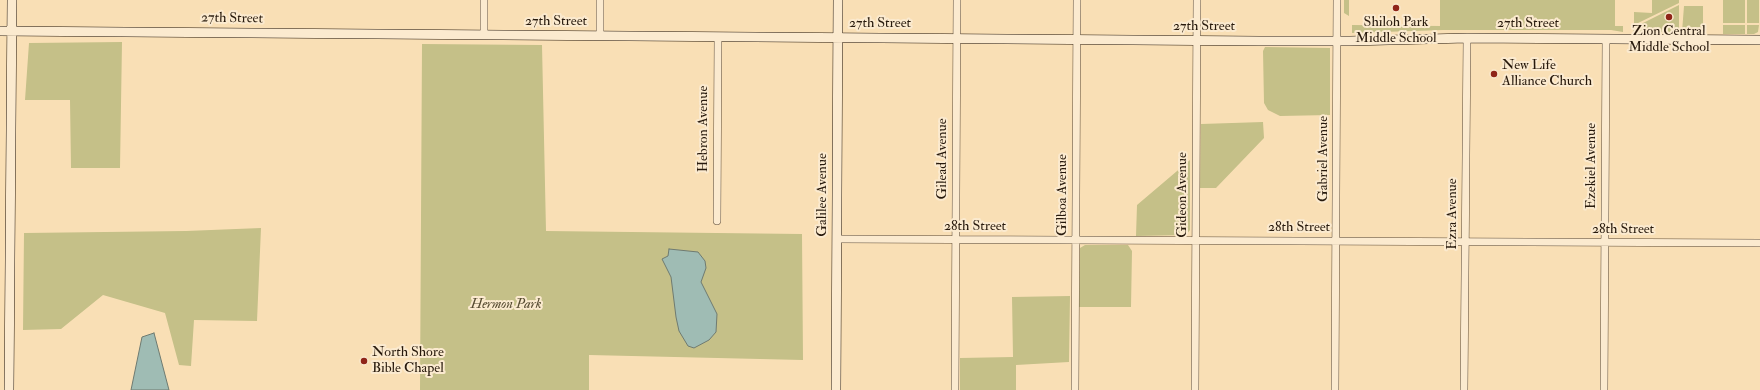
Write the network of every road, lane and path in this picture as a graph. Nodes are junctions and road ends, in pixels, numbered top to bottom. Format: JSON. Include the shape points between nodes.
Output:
{"nodes":[{"id":1,"x":12,"y":0,"type":"edge"},
{"id":2,"x":484,"y":0,"type":"edge"},
{"id":3,"x":600,"y":0,"type":"edge"},
{"id":4,"x":838,"y":0,"type":"edge"},
{"id":5,"x":957,"y":0,"type":"edge"},
{"id":6,"x":1077,"y":0,"type":"edge"},
{"id":7,"x":1197,"y":0,"type":"edge"},
{"id":8,"x":1338,"y":0,"type":"edge"},
{"id":9,"x":0,"y":31,"type":"edge"},
{"id":10,"x":12,"y":31,"type":"junction"},
{"id":11,"x":484,"y":35,"type":"junction"},
{"id":12,"x":600,"y":36,"type":"junction"},
{"id":13,"x":718,"y":37,"type":"junction"},
{"id":14,"x":838,"y":38,"type":"junction"},
{"id":15,"x":1467,"y":38,"type":"junction"},
{"id":16,"x":957,"y":39,"type":"junction"},
{"id":17,"x":1606,"y":39,"type":"junction"},
{"id":18,"x":1077,"y":40,"type":"junction"},
{"id":19,"x":1760,"y":40,"type":"edge"},
{"id":20,"x":1197,"y":41,"type":"junction"},
{"id":21,"x":1337,"y":41,"type":"junction"},
{"id":22,"x":717,"y":221,"type":"dead end"},
{"id":23,"x":837,"y":239,"type":"junction"},
{"id":24,"x":956,"y":240,"type":"junction"},
{"id":25,"x":1076,"y":240,"type":"junction"},
{"id":26,"x":1196,"y":241,"type":"junction"},
{"id":27,"x":1336,"y":241,"type":"junction"},
{"id":28,"x":1466,"y":242,"type":"junction"},
{"id":29,"x":1604,"y":243,"type":"junction"},
{"id":30,"x":1760,"y":244,"type":"edge"},
{"id":31,"x":9,"y":390,"type":"edge"},
{"id":32,"x":836,"y":390,"type":"edge"},
{"id":33,"x":955,"y":390,"type":"edge"},
{"id":34,"x":1075,"y":390,"type":"edge"},
{"id":35,"x":1195,"y":390,"type":"edge"},
{"id":36,"x":1335,"y":390,"type":"edge"},
{"id":37,"x":1464,"y":390,"type":"edge"},
{"id":38,"x":1604,"y":390,"type":"edge"}],
"edges":[{"from":1,"to":10,"type":"street"},
{"from":2,"to":11,"type":"street"},
{"from":3,"to":12,"type":"street"},
{"from":4,"to":14,"type":"street","name":"Galilee Avenue"},
{"from":5,"to":16,"type":"street","name":"Gilead Avenue"},
{"from":6,"to":18,"type":"street","name":"Gilboa Avenue"},
{"from":7,"to":20,"type":"street","name":"Gideon Avenue"},
{"from":8,"to":21,"type":"street","name":"Gabriel Avenue"},
{"from":9,"to":10,"type":"street","name":"27th Street"},
{"from":10,"to":11,"type":"street","name":"27th Street"},
{"from":10,"to":31,"type":"street"},
{"from":11,"to":12,"type":"street","name":"27th Street"},
{"from":12,"to":13,"type":"street","name":"27th Street"},
{"from":13,"to":14,"type":"street","name":"27th Street"},
{"from":13,"to":22,"type":"street","name":"Hebron Avenue"},
{"from":14,"to":16,"type":"street","name":"27th Street"},
{"from":14,"to":23,"type":"street","name":"Galilee Avenue"},
{"from":15,"to":17,"type":"street","name":"27th Street"},
{"from":15,"to":21,"type":"street","name":"27th Street"},
{"from":15,"to":28,"type":"street","name":"Ezra Avenue"},
{"from":16,"to":18,"type":"street","name":"27th Street"},
{"from":16,"to":24,"type":"street","name":"Gilead Avenue"},
{"from":17,"to":19,"type":"street","name":"27th Street"},
{"from":17,"to":29,"type":"street","name":"Ezekiel Avenue"},
{"from":18,"to":20,"type":"street","name":"27th Street"},
{"from":18,"to":25,"type":"street","name":"Gilboa Avenue"},
{"from":20,"to":21,"type":"street","name":"27th Street"},
{"from":20,"to":26,"type":"street","name":"Gideon Avenue"},
{"from":21,"to":27,"type":"street","name":"Gabriel Avenue"},
{"from":23,"to":24,"type":"street","name":"28th Street"},
{"from":23,"to":32,"type":"street","name":"Galilee Avenue"},
{"from":24,"to":25,"type":"street","name":"28th Street"},
{"from":24,"to":33,"type":"street","name":"Gilead Avenue"},
{"from":25,"to":26,"type":"street","name":"28th Street"},
{"from":25,"to":34,"type":"street","name":"Gilboa Avenue"},
{"from":26,"to":27,"type":"street","name":"28th Street"},
{"from":26,"to":35,"type":"street","name":"Gideon Avenue"},
{"from":27,"to":28,"type":"street","name":"28th Street"},
{"from":27,"to":36,"type":"street","name":"Gabriel Avenue"},
{"from":28,"to":29,"type":"street","name":"28th Street"},
{"from":28,"to":37,"type":"street","name":"Ezra Avenue"},
{"from":29,"to":30,"type":"street","name":"28th Street"},
{"from":29,"to":38,"type":"street","name":"Ezekiel Avenue"}]}
